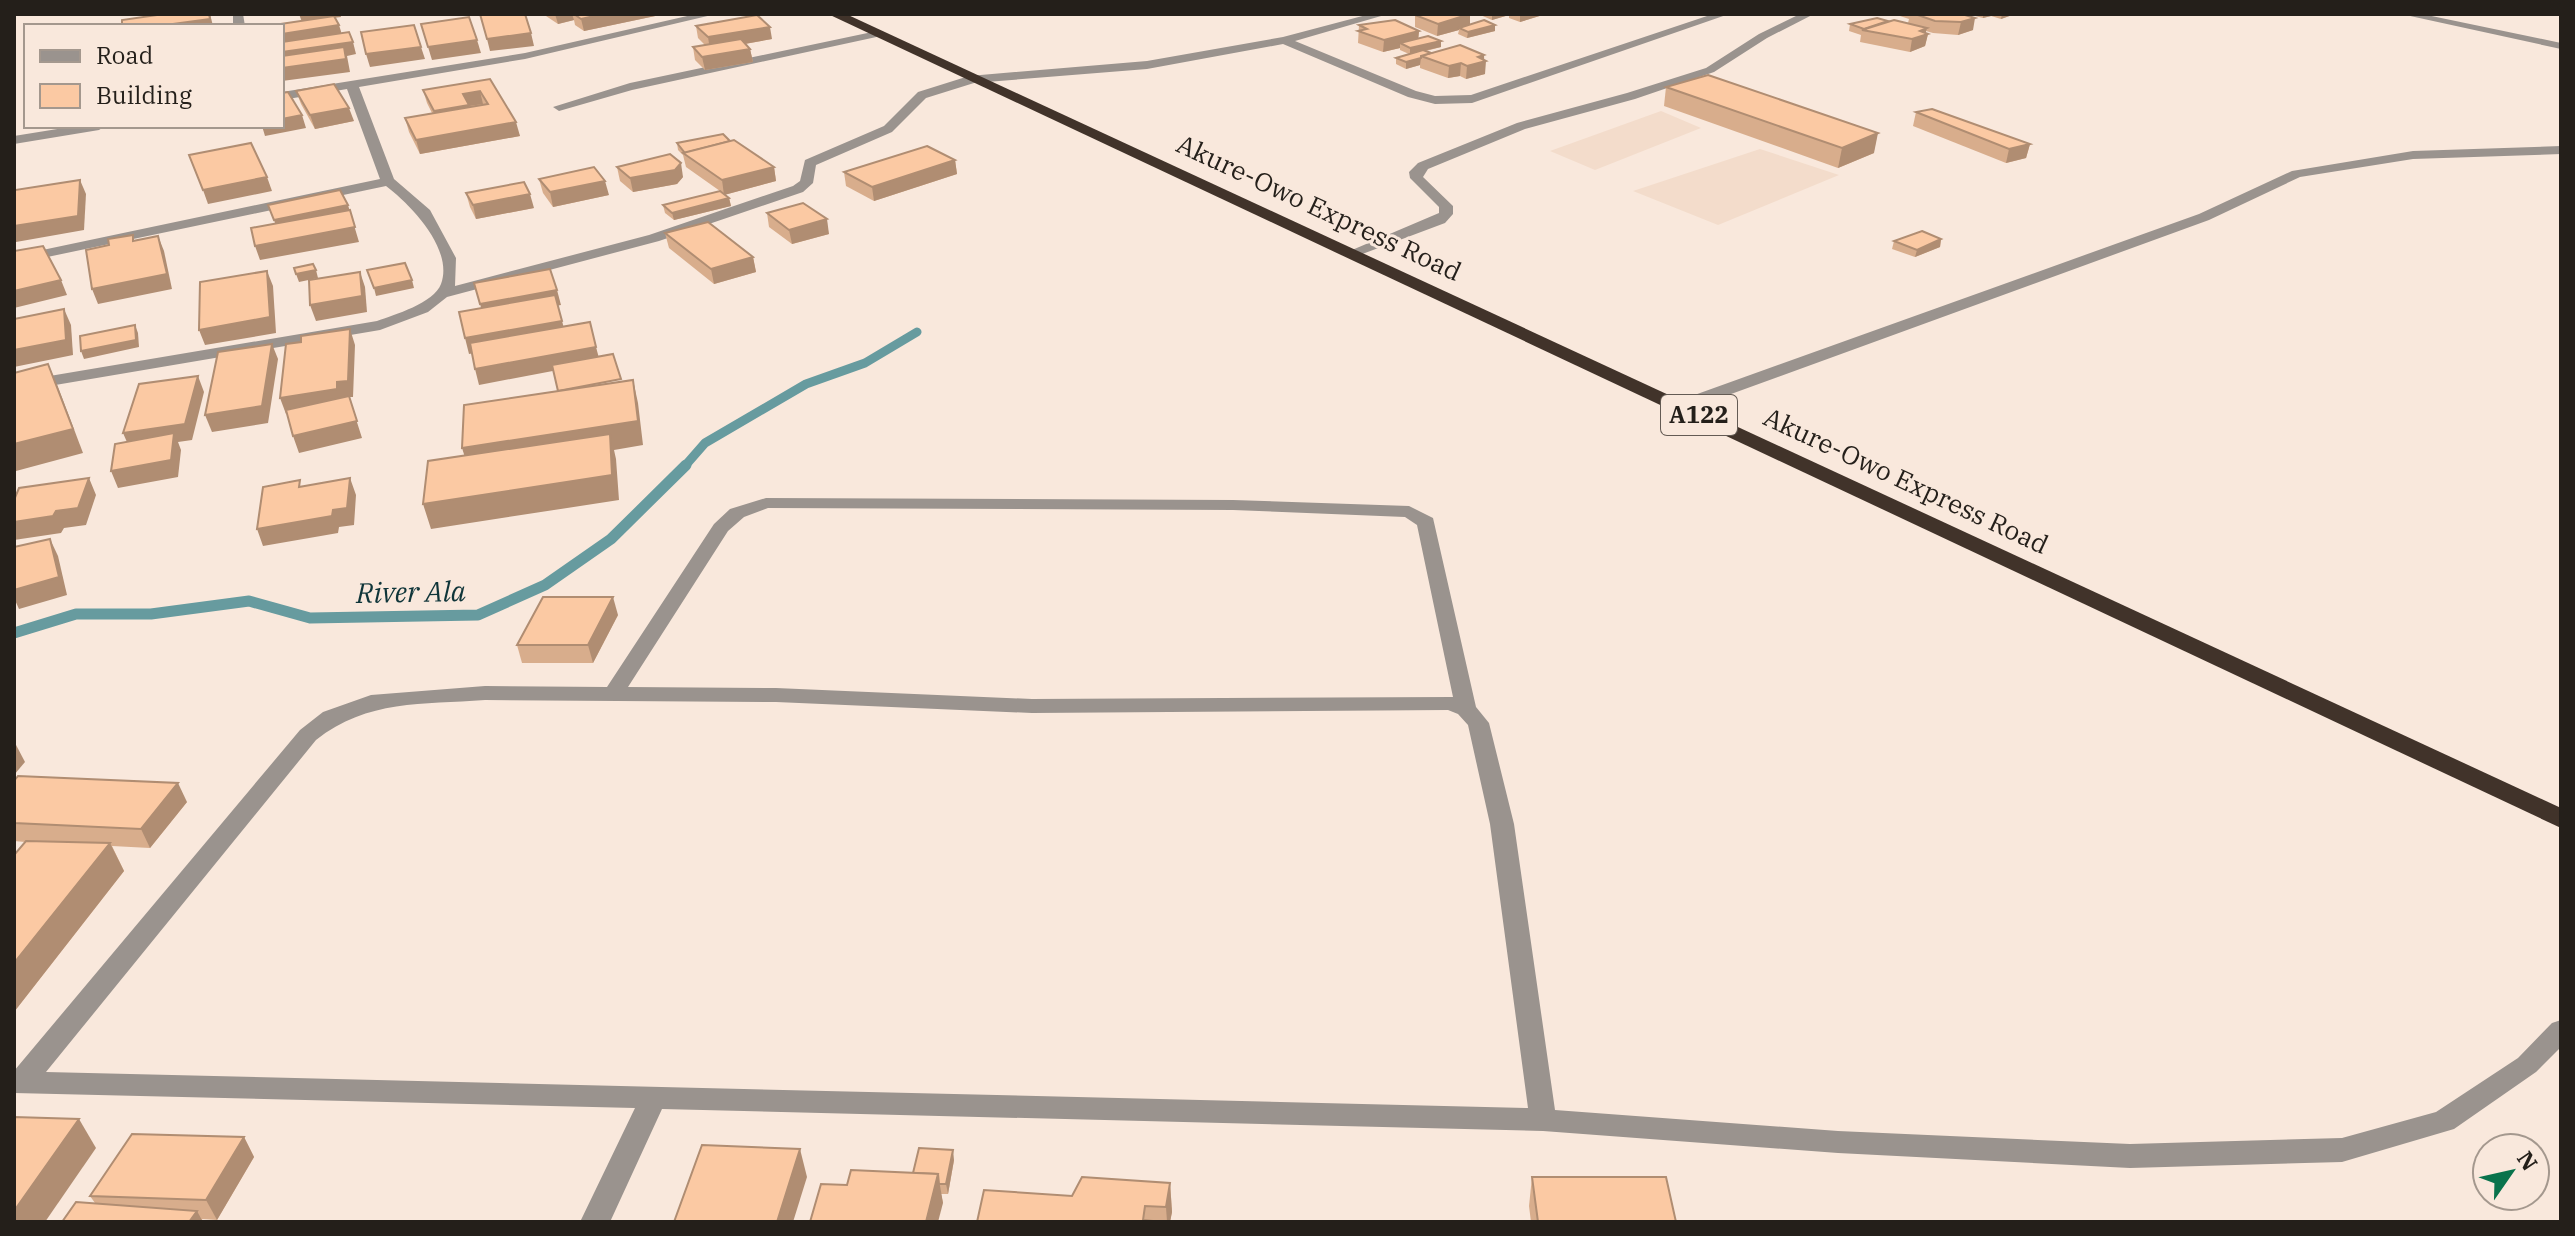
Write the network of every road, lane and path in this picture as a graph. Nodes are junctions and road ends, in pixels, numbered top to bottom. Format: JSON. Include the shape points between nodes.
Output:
{"nodes":[{"id":1,"x":711,"y":14,"type":"edge"},
{"id":2,"x":835,"y":14,"type":"edge"},
{"id":3,"x":1383,"y":14,"type":"edge"},
{"id":4,"x":1724,"y":14,"type":"edge"},
{"id":5,"x":1809,"y":14,"type":"edge"},
{"id":6,"x":2406,"y":14,"type":"edge"},
{"id":7,"x":877,"y":34,"type":"junction"},
{"id":8,"x":1284,"y":40,"type":"junction"},
{"id":9,"x":2561,"y":46,"type":"edge"},
{"id":10,"x":973,"y":79,"type":"junction"},
{"id":11,"x":351,"y":83,"type":"junction"},
{"id":12,"x":284,"y":96,"type":"edge"},
{"id":13,"x":559,"y":107,"type":"dead end"},
{"id":14,"x":87,"y":128,"type":"edge"},
{"id":15,"x":14,"y":140,"type":"edge"},
{"id":16,"x":2561,"y":150,"type":"edge"},
{"id":17,"x":388,"y":181,"type":"junction"},
{"id":18,"x":1352,"y":253,"type":"junction"},
{"id":19,"x":14,"y":260,"type":"edge"},
{"id":20,"x":442,"y":294,"type":"junction"},
{"id":21,"x":14,"y":387,"type":"edge"},
{"id":22,"x":1681,"y":406,"type":"junction"},
{"id":23,"x":612,"y":696,"type":"junction"},
{"id":24,"x":1466,"y":709,"type":"junction"},
{"id":25,"x":2561,"y":819,"type":"edge"},
{"id":26,"x":2561,"y":1030,"type":"edge"},
{"id":27,"x":18,"y":1082,"type":"edge"},
{"id":28,"x":654,"y":1098,"type":"junction"},
{"id":29,"x":1543,"y":1120,"type":"junction"},
{"id":30,"x":595,"y":1222,"type":"edge"}],
"edges":[{"from":1,"to":11,"type":"street","via":[[525,56]]},
{"from":2,"to":7,"type":"highway","name":"Akure-Owo Express Road","number":"A122"},
{"from":3,"to":8,"type":"street"},
{"from":4,"to":8,"type":"street","via":[[1472,99],[1451,101],[1412,94]]},
{"from":5,"to":18,"type":"street","via":[[1710,70],[1521,126],[1423,166],[1417,178],[1446,206],[1446,214]]},
{"from":6,"to":9,"type":"street"},
{"from":7,"to":10,"type":"highway","name":"Akure-Owo Express Road","number":"A122"},
{"from":7,"to":13,"type":"street"},
{"from":8,"to":10,"type":"street","via":[[1147,65]]},
{"from":10,"to":18,"type":"highway","name":"Akure-Owo Express Road","number":"A122"},
{"from":10,"to":20,"type":"street","via":[[922,95],[888,129],[810,163],[806,183],[787,193],[654,238]]},
{"from":11,"to":12,"type":"street"},
{"from":11,"to":17,"type":"street"},
{"from":14,"to":15,"type":"street"},
{"from":16,"to":22,"type":"street","via":[[2413,155],[2297,174],[2204,217]]},
{"from":17,"to":19,"type":"street"},
{"from":17,"to":20,"type":"street","via":[[425,213],[449,258],[449,284]]},
{"from":18,"to":22,"type":"highway","name":"Akure-Owo Express Road","number":"A122"},
{"from":20,"to":21,"type":"street","via":[[415,313],[380,325]]},
{"from":22,"to":25,"type":"highway","name":"Akure-Owo Express Road","number":"A122"},
{"from":23,"to":24,"type":"street","via":[[776,695],[1032,706],[1450,703]]},
{"from":23,"to":24,"type":"street","via":[[721,528],[751,507],[1233,505],[1419,515],[1426,522]]},
{"from":23,"to":27,"type":"street","via":[[485,693],[371,702],[331,717],[308,735]]},
{"from":24,"to":29,"type":"street","via":[[1478,723],[1502,824]]},
{"from":26,"to":29,"type":"street","via":[[2527,1065],[2444,1121],[2342,1150],[2130,1156]]},
{"from":27,"to":28,"type":"street"},
{"from":28,"to":29,"type":"street"},
{"from":28,"to":30,"type":"street"}]}
